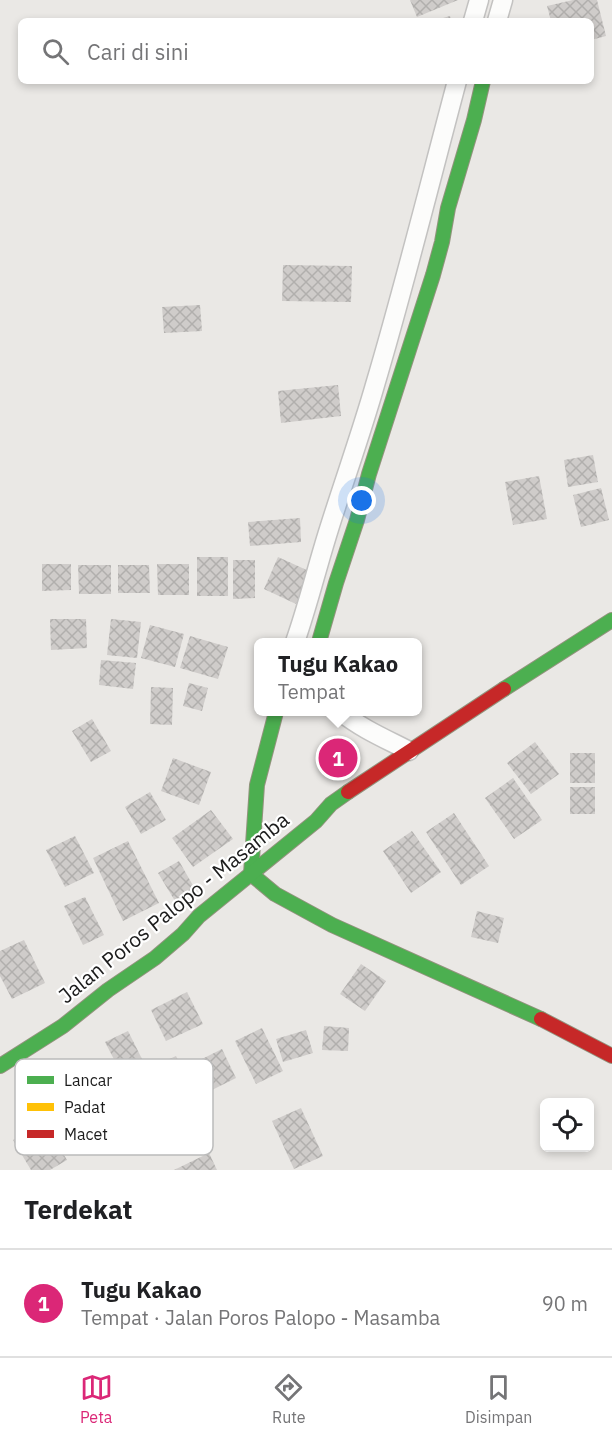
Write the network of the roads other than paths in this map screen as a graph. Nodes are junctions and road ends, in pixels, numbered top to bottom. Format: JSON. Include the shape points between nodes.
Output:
{"nodes":[{"id":1,"x":479,"y":0,"type":"edge"},
{"id":2,"x":503,"y":0,"type":"edge"},
{"id":3,"x":474,"y":18,"type":"edge"},
{"id":4,"x":498,"y":18,"type":"edge"},
{"id":5,"x":456,"y":84,"type":"edge"},
{"id":6,"x":482,"y":84,"type":"edge"},
{"id":7,"x":612,"y":620,"type":"edge"},
{"id":8,"x":296,"y":638,"type":"edge"},
{"id":9,"x":320,"y":638,"type":"edge"},
{"id":10,"x":275,"y":716,"type":"edge"},
{"id":11,"x":347,"y":716,"type":"edge"},
{"id":12,"x":409,"y":751,"type":"junction"},
{"id":13,"x":251,"y":874,"type":"junction"},
{"id":14,"x":612,"y":1056,"type":"edge"},
{"id":15,"x":0,"y":1066,"type":"edge"}],
"edges":[{"from":1,"to":3,"type":"street"},
{"from":2,"to":4,"type":"street"},
{"from":5,"to":8,"type":"street","via":[[378,375]]},
{"from":6,"to":9,"type":"main road","via":[[442,242]]},
{"from":7,"to":12,"type":"main road","name":"Jalan Poros Palopo - Masamba"},
{"from":10,"to":13,"type":"main road","via":[[257,784]]},
{"from":11,"to":12,"type":"street"},
{"from":12,"to":13,"type":"main road","name":"Jalan Poros Palopo - Masamba","via":[[331,804]]},
{"from":13,"to":14,"type":"main road","via":[[275,894],[332,925],[540,1019]]},
{"from":13,"to":15,"type":"main road","name":"Jalan Poros Palopo - Masamba","via":[[155,957],[63,1026]]}]}
